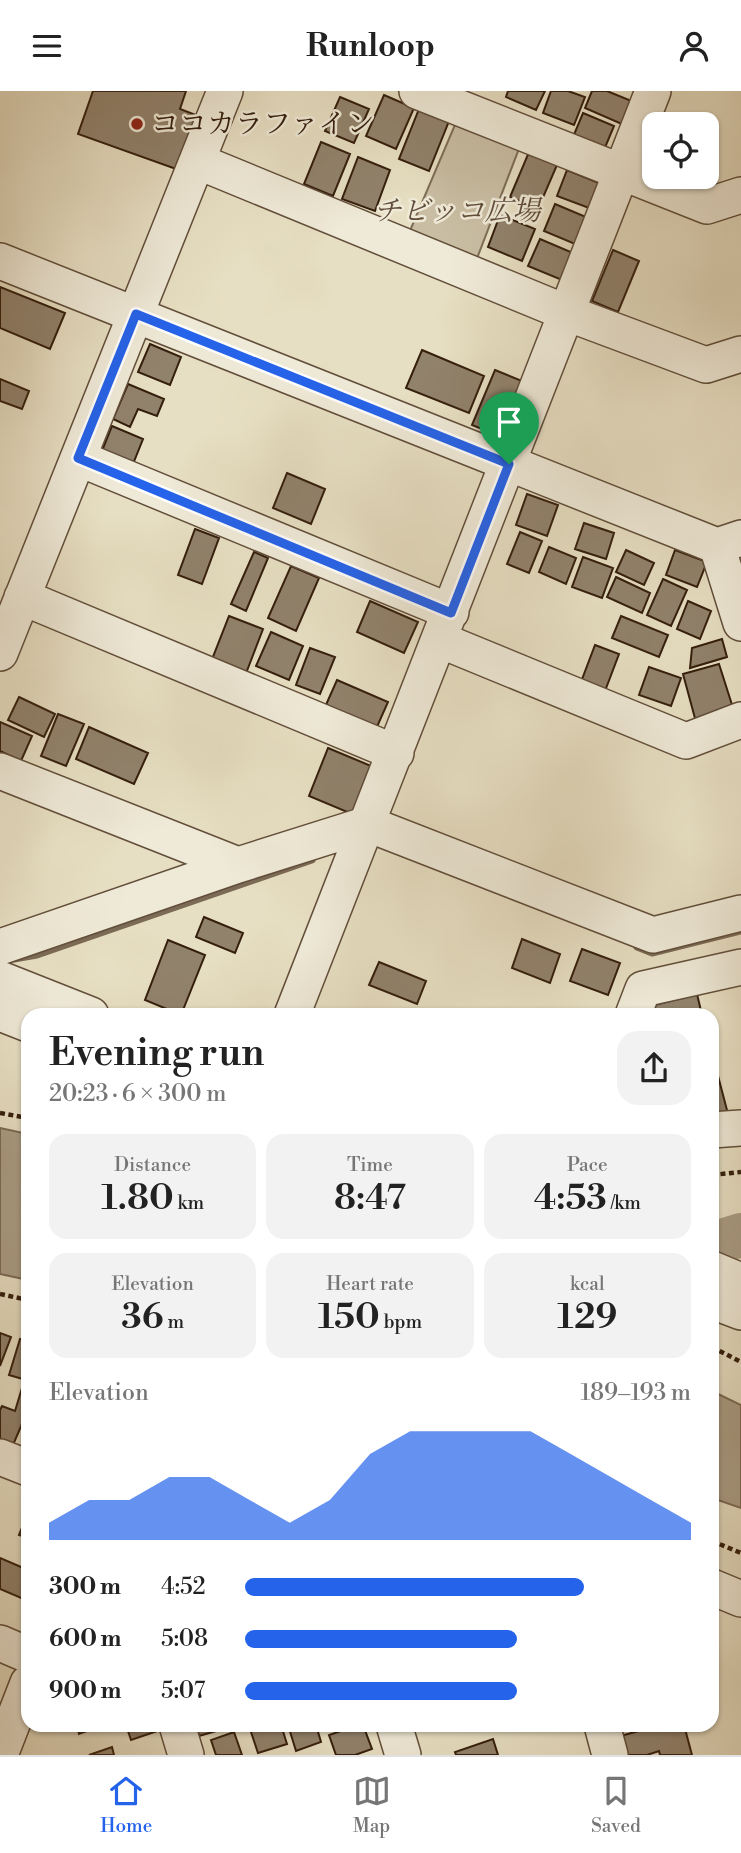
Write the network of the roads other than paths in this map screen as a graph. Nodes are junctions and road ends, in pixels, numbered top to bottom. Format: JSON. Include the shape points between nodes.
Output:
{"nodes":[{"id":1,"x":225,"y":91,"type":"edge"},
{"id":2,"x":416,"y":91,"type":"edge"},
{"id":3,"x":653,"y":91,"type":"edge"},
{"id":4,"x":197,"y":161,"type":"junction"},
{"id":5,"x":622,"y":171,"type":"junction"},
{"id":6,"x":741,"y":195,"type":"edge"},
{"id":7,"x":0,"y":261,"type":"edge"},
{"id":8,"x":567,"y":313,"type":"junction"},
{"id":9,"x":136,"y":314,"type":"junction"},
{"id":10,"x":741,"y":354,"type":"edge"},
{"id":11,"x":78,"y":458,"type":"junction"},
{"id":12,"x":509,"y":464,"type":"junction"},
{"id":13,"x":729,"y":542,"type":"edge"},
{"id":14,"x":22,"y":597,"type":"junction"},
{"id":15,"x":741,"y":623,"type":"edge"},
{"id":16,"x":445,"y":626,"type":"junction"},
{"id":17,"x":0,"y":653,"type":"edge"},
{"id":18,"x":741,"y":720,"type":"edge"},
{"id":19,"x":396,"y":753,"type":"junction"},
{"id":20,"x":0,"y":771,"type":"edge"},
{"id":21,"x":368,"y":824,"type":"junction"},
{"id":22,"x":238,"y":865,"type":"junction"},
{"id":23,"x":741,"y":913,"type":"edge"},
{"id":24,"x":0,"y":947,"type":"edge"},
{"id":25,"x":741,"y":967,"type":"edge"},
{"id":26,"x":0,"y":979,"type":"edge"},
{"id":27,"x":73,"y":1008,"type":"edge"},
{"id":28,"x":295,"y":1008,"type":"edge"},
{"id":29,"x":635,"y":1008,"type":"edge"},
{"id":30,"x":0,"y":1013,"type":"edge"},
{"id":31,"x":21,"y":1021,"type":"edge"},
{"id":32,"x":741,"y":1128,"type":"edge"},
{"id":33,"x":719,"y":1130,"type":"edge"},
{"id":34,"x":719,"y":1272,"type":"edge"},
{"id":35,"x":741,"y":1281,"type":"edge"},
{"id":36,"x":719,"y":1304,"type":"edge"},
{"id":37,"x":741,"y":1312,"type":"edge"},
{"id":38,"x":0,"y":1457,"type":"edge"},
{"id":39,"x":21,"y":1465,"type":"edge"},
{"id":40,"x":719,"y":1590,"type":"edge"},
{"id":41,"x":741,"y":1599,"type":"edge"},
{"id":42,"x":0,"y":1643,"type":"edge"},
{"id":43,"x":21,"y":1652,"type":"edge"},
{"id":44,"x":21,"y":1701,"type":"edge"},
{"id":45,"x":179,"y":1732,"type":"edge"},
{"id":46,"x":396,"y":1732,"type":"edge"},
{"id":47,"x":604,"y":1732,"type":"edge"},
{"id":48,"x":0,"y":1755,"type":"edge"},
{"id":49,"x":186,"y":1755,"type":"edge"},
{"id":50,"x":403,"y":1755,"type":"edge"},
{"id":51,"x":610,"y":1755,"type":"edge"}],
"edges":[{"from":1,"to":4,"type":"street"},
{"from":2,"to":5,"type":"street"},
{"from":3,"to":5,"type":"street"},
{"from":4,"to":8,"type":"street"},
{"from":4,"to":9,"type":"street"},
{"from":5,"to":6,"type":"street","via":[[707,206]]},
{"from":5,"to":8,"type":"street"},
{"from":7,"to":9,"type":"street"},
{"from":8,"to":10,"type":"street","via":[[706,365]]},
{"from":8,"to":12,"type":"street"},
{"from":9,"to":11,"type":"street"},
{"from":9,"to":12,"type":"street"},
{"from":11,"to":14,"type":"street"},
{"from":11,"to":16,"type":"street"},
{"from":12,"to":13,"type":"street"},
{"from":12,"to":16,"type":"street"},
{"from":13,"to":15,"type":"street"},
{"from":14,"to":17,"type":"street"},
{"from":14,"to":19,"type":"street"},
{"from":16,"to":18,"type":"street","via":[[686,741]]},
{"from":16,"to":19,"type":"street"},
{"from":19,"to":21,"type":"street"},
{"from":20,"to":22,"type":"street"},
{"from":21,"to":22,"type":"street"},
{"from":21,"to":23,"type":"street","via":[[653,936]]},
{"from":21,"to":28,"type":"street"},
{"from":22,"to":24,"type":"street"},
{"from":25,"to":29,"type":"street","via":[[643,989]]},
{"from":26,"to":27,"type":"street"},
{"from":30,"to":31,"type":"street"},
{"from":32,"to":33,"type":"street"},
{"from":34,"to":35,"type":"street"},
{"from":36,"to":37,"type":"street"},
{"from":38,"to":39,"type":"street"},
{"from":40,"to":41,"type":"street"},
{"from":42,"to":43,"type":"street"},
{"from":44,"to":48,"type":"street"},
{"from":45,"to":49,"type":"street"},
{"from":46,"to":50,"type":"street"},
{"from":47,"to":51,"type":"street"}]}
